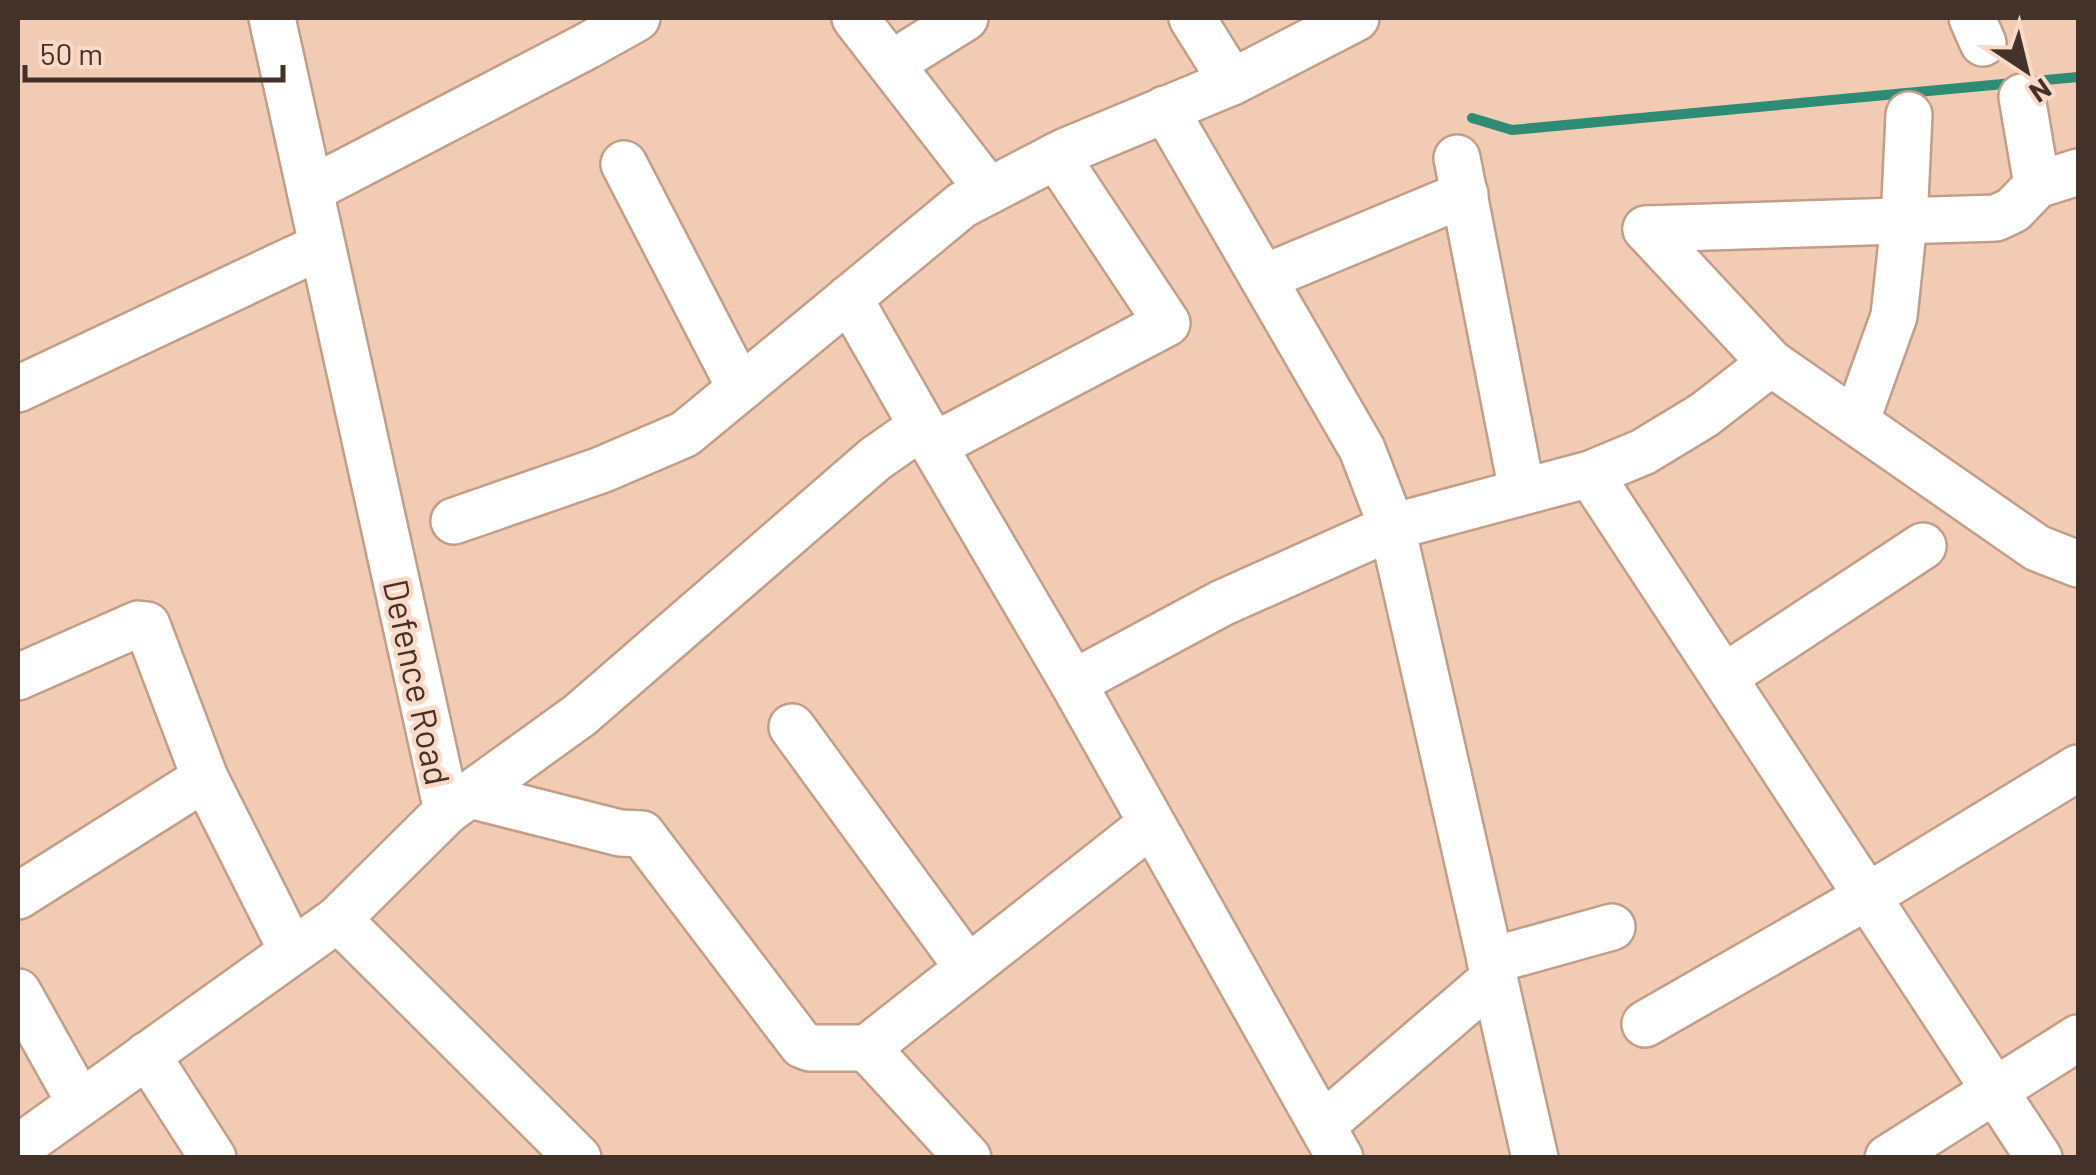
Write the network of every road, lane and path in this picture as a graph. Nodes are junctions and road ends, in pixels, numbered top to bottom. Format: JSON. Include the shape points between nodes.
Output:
{"nodes":[{"id":1,"x":272,"y":18,"type":"edge"},
{"id":2,"x":637,"y":18,"type":"edge"},
{"id":3,"x":856,"y":18,"type":"edge"},
{"id":4,"x":965,"y":18,"type":"edge"},
{"id":5,"x":1192,"y":18,"type":"edge"},
{"id":6,"x":1354,"y":18,"type":"edge"},
{"id":7,"x":584,"y":32,"type":"edge"},
{"id":8,"x":891,"y":64,"type":"junction"},
{"id":9,"x":1232,"y":82,"type":"junction"},
{"id":10,"x":2022,"y":97,"type":"dead end"},
{"id":11,"x":1165,"y":109,"type":"junction"},
{"id":12,"x":1908,"y":115,"type":"dead end"},
{"id":13,"x":1056,"y":156,"type":"junction"},
{"id":14,"x":624,"y":164,"type":"dead end"},
{"id":15,"x":2058,"y":179,"type":"edge"},
{"id":16,"x":310,"y":190,"type":"junction"},
{"id":17,"x":990,"y":191,"type":"junction"},
{"id":18,"x":1904,"y":222,"type":"junction"},
{"id":19,"x":322,"y":246,"type":"junction"},
{"id":20,"x":1263,"y":278,"type":"junction"},
{"id":21,"x":849,"y":298,"type":"junction"},
{"id":22,"x":1771,"y":364,"type":"junction"},
{"id":23,"x":740,"y":388,"type":"junction"},
{"id":24,"x":18,"y":389,"type":"edge"},
{"id":25,"x":1856,"y":422,"type":"junction"},
{"id":26,"x":929,"y":436,"type":"junction"},
{"id":27,"x":1590,"y":474,"type":"junction"},
{"id":28,"x":1522,"y":491,"type":"junction"},
{"id":29,"x":454,"y":521,"type":"dead end"},
{"id":30,"x":1392,"y":527,"type":"junction"},
{"id":31,"x":1923,"y":546,"type":"dead end"},
{"id":32,"x":2078,"y":564,"type":"edge"},
{"id":33,"x":1724,"y":677,"type":"junction"},
{"id":34,"x":18,"y":678,"type":"edge"},
{"id":35,"x":1073,"y":683,"type":"junction"},
{"id":36,"x":792,"y":728,"type":"dead end"},
{"id":37,"x":2078,"y":768,"type":"edge"},
{"id":38,"x":206,"y":778,"type":"junction"},
{"id":39,"x":459,"y":803,"type":"junction"},
{"id":40,"x":1151,"y":824,"type":"junction"},
{"id":41,"x":18,"y":896,"type":"edge"},
{"id":42,"x":1868,"y":896,"type":"junction"},
{"id":43,"x":338,"y":918,"type":"junction"},
{"id":44,"x":1612,"y":927,"type":"dead end"},
{"id":45,"x":292,"y":951,"type":"junction"},
{"id":46,"x":968,"y":968,"type":"junction"},
{"id":47,"x":1492,"y":970,"type":"junction"},
{"id":48,"x":18,"y":992,"type":"edge"},
{"id":49,"x":1645,"y":1024,"type":"dead end"},
{"id":50,"x":2078,"y":1038,"type":"edge"},
{"id":51,"x":867,"y":1048,"type":"junction"},
{"id":52,"x":147,"y":1055,"type":"junction"},
{"id":53,"x":1996,"y":1091,"type":"junction"},
{"id":54,"x":80,"y":1103,"type":"junction"},
{"id":55,"x":1332,"y":1141,"type":"edge"},
{"id":56,"x":18,"y":1148,"type":"edge"},
{"id":57,"x":213,"y":1158,"type":"edge"},
{"id":58,"x":578,"y":1158,"type":"edge"},
{"id":59,"x":968,"y":1158,"type":"edge"},
{"id":60,"x":1535,"y":1158,"type":"edge"},
{"id":61,"x":1888,"y":1158,"type":"edge"},
{"id":62,"x":2039,"y":1158,"type":"edge"}],
"edges":[{"from":1,"to":16,"type":"street","name":"Defence Road"},
{"from":2,"to":7,"type":"street"},
{"from":3,"to":8,"type":"street"},
{"from":4,"to":8,"type":"street"},
{"from":5,"to":9,"type":"street"},
{"from":6,"to":9,"type":"street"},
{"from":7,"to":16,"type":"street"},
{"from":8,"to":17,"type":"street"},
{"from":9,"to":11,"type":"street"},
{"from":10,"to":15,"type":"street"},
{"from":11,"to":13,"type":"street"},
{"from":11,"to":20,"type":"street"},
{"from":12,"to":18,"type":"street"},
{"from":13,"to":17,"type":"street"},
{"from":13,"to":26,"type":"street","via":[[1166,323]]},
{"from":14,"to":23,"type":"street"},
{"from":15,"to":18,"type":"street","via":[[1996,218]]},
{"from":16,"to":19,"type":"street","name":"Defence Road"},
{"from":17,"to":21,"type":"street","via":[[962,205]]},
{"from":18,"to":22,"type":"street","via":[[1646,229]]},
{"from":18,"to":25,"type":"street","via":[[1894,316]]},
{"from":19,"to":24,"type":"street"},
{"from":19,"to":39,"type":"street","name":"Defence Road"},
{"from":20,"to":28,"type":"street","via":[[1461,176]]},
{"from":20,"to":30,"type":"street","via":[[1362,449]]},
{"from":21,"to":23,"type":"street"},
{"from":21,"to":26,"type":"street"},
{"from":22,"to":25,"type":"street"},
{"from":22,"to":27,"type":"street","via":[[1704,415]]},
{"from":23,"to":29,"type":"street","via":[[670,441]]},
{"from":25,"to":32,"type":"street","via":[[2037,548]]},
{"from":26,"to":35,"type":"street"},
{"from":26,"to":39,"type":"street","via":[[874,459],[580,715]]},
{"from":27,"to":28,"type":"street"},
{"from":27,"to":33,"type":"street"},
{"from":28,"to":30,"type":"street"},
{"from":30,"to":35,"type":"street","via":[[1222,603]]},
{"from":30,"to":47,"type":"street"},
{"from":31,"to":33,"type":"street"},
{"from":33,"to":42,"type":"street"},
{"from":34,"to":38,"type":"street","via":[[146,626]]},
{"from":35,"to":40,"type":"street"},
{"from":36,"to":46,"type":"street"},
{"from":37,"to":42,"type":"street"},
{"from":38,"to":41,"type":"street"},
{"from":38,"to":45,"type":"street"},
{"from":39,"to":43,"type":"street","name":"Defence Road"},
{"from":39,"to":51,"type":"street","via":[[642,834],[802,1045]]},
{"from":40,"to":46,"type":"street"},
{"from":40,"to":55,"type":"street"},
{"from":42,"to":49,"type":"street"},
{"from":42,"to":53,"type":"street"},
{"from":43,"to":45,"type":"street","name":"Defence Road"},
{"from":43,"to":58,"type":"street"},
{"from":44,"to":47,"type":"street"},
{"from":45,"to":52,"type":"street","name":"Defence Road"},
{"from":46,"to":51,"type":"street"},
{"from":47,"to":55,"type":"street"},
{"from":47,"to":60,"type":"street"},
{"from":48,"to":54,"type":"street"},
{"from":50,"to":53,"type":"street"},
{"from":51,"to":59,"type":"street"},
{"from":52,"to":54,"type":"street","name":"Defence Road"},
{"from":52,"to":57,"type":"street"},
{"from":53,"to":61,"type":"street"},
{"from":53,"to":62,"type":"street"},
{"from":54,"to":56,"type":"street","name":"Defence Road"}]}
